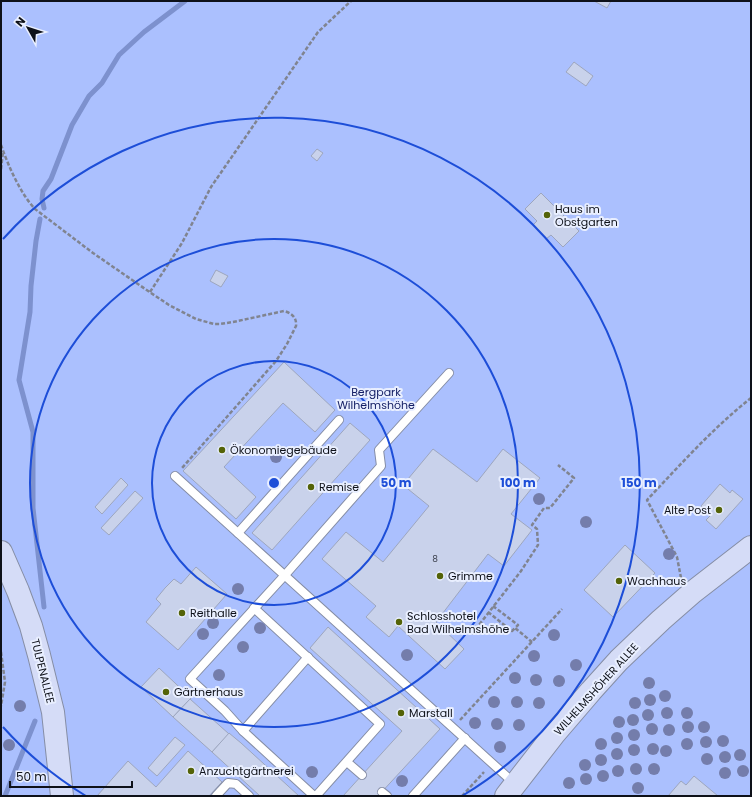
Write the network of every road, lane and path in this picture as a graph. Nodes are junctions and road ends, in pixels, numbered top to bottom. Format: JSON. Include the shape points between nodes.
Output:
{"nodes":[{"id":1,"x":351,"y":1,"type":"edge"},
{"id":2,"x":1,"y":144,"type":"edge"},
{"id":3,"x":4,"y":152,"type":"junction"},
{"id":4,"x":1,"y":169,"type":"edge"},
{"id":5,"x":150,"y":292,"type":"junction"},
{"id":6,"x":449,"y":373,"type":"dead end"},
{"id":7,"x":751,"y":398,"type":"edge"},
{"id":8,"x":339,"y":420,"type":"dead end"},
{"id":9,"x":558,"y":465,"type":"dead end"},
{"id":10,"x":175,"y":476,"type":"joint"},
{"id":11,"x":238,"y":533,"type":"junction"},
{"id":12,"x":751,"y":547,"type":"edge"},
{"id":13,"x":1,"y":552,"type":"edge"},
{"id":14,"x":285,"y":575,"type":"junction"},
{"id":15,"x":681,"y":580,"type":"dead end"},
{"id":16,"x":494,"y":606,"type":"junction"},
{"id":17,"x":254,"y":608,"type":"junction"},
{"id":18,"x":562,"y":609,"type":"dead end"},
{"id":19,"x":488,"y":612,"type":"junction"},
{"id":20,"x":515,"y":628,"type":"junction"},
{"id":21,"x":472,"y":634,"type":"dead end"},
{"id":22,"x":532,"y":642,"type":"junction"},
{"id":23,"x":1,"y":652,"type":"edge"},
{"id":24,"x":308,"y":657,"type":"junction"},
{"id":25,"x":1,"y":706,"type":"edge"},
{"id":26,"x":453,"y":728,"type":"junction"},
{"id":27,"x":243,"y":731,"type":"junction"},
{"id":28,"x":465,"y":738,"type":"junction"},
{"id":29,"x":347,"y":762,"type":"junction"},
{"id":30,"x":492,"y":763,"type":"junction"},
{"id":31,"x":362,"y":775,"type":"dead end"},
{"id":32,"x":511,"y":790,"type":"edge"},
{"id":33,"x":62,"y":796,"type":"edge"},
{"id":34,"x":216,"y":796,"type":"edge"},
{"id":35,"x":249,"y":796,"type":"edge"},
{"id":36,"x":315,"y":796,"type":"edge"},
{"id":37,"x":413,"y":796,"type":"edge"},
{"id":38,"x":462,"y":796,"type":"edge"}],
"edges":[{"from":1,"to":5,"type":"path","via":[[318,32],[211,187],[182,243]]},
{"from":2,"to":3,"type":"path"},
{"from":3,"to":4,"type":"path"},
{"from":3,"to":5,"type":"path","via":[[21,190],[35,209]]},
{"from":5,"to":10,"type":"path","via":[[190,317],[214,324],[284,311],[293,315],[296,323],[276,361]]},
{"from":6,"to":14,"type":"lane","via":[[379,450],[381,466]]},
{"from":7,"to":15,"type":"path","via":[[708,436],[647,500],[677,556]]},
{"from":8,"to":11,"type":"lane"},
{"from":9,"to":16,"type":"path","via":[[574,478],[550,508],[544,508],[532,525],[537,529],[538,544],[521,572]]},
{"from":10,"to":11,"type":"lane"},
{"from":11,"to":14,"type":"lane"},
{"from":12,"to":32,"type":"main road","name":"WILHELMSHÖHER ALLEE","via":[[693,592],[619,660],[560,727]]},
{"from":13,"to":33,"type":"main road","name":"TULPENALLEE","via":[[31,626],[41,662],[53,712]]},
{"from":14,"to":17,"type":"lane"},
{"from":14,"to":26,"type":"lane"},
{"from":16,"to":19,"type":"path"},
{"from":16,"to":20,"type":"path","via":[[518,625]]},
{"from":17,"to":24,"type":"lane"},
{"from":17,"to":27,"type":"lane","via":[[190,679]]},
{"from":18,"to":22,"type":"path"},
{"from":19,"to":20,"type":"path","via":[[512,632]]},
{"from":19,"to":21,"type":"path"},
{"from":20,"to":22,"type":"path"},
{"from":22,"to":26,"type":"path"},
{"from":23,"to":25,"type":"path","via":[[5,682]]},
{"from":24,"to":27,"type":"lane"},
{"from":24,"to":29,"type":"lane","via":[[380,724]]},
{"from":26,"to":28,"type":"lane"},
{"from":27,"to":36,"type":"lane"},
{"from":28,"to":30,"type":"lane"},
{"from":28,"to":37,"type":"lane"},
{"from":29,"to":31,"type":"lane"},
{"from":29,"to":36,"type":"lane"},
{"from":30,"to":32,"type":"lane"},
{"from":30,"to":38,"type":"path"},
{"from":34,"to":35,"type":"lane","via":[[228,783],[236,784]]}]}
